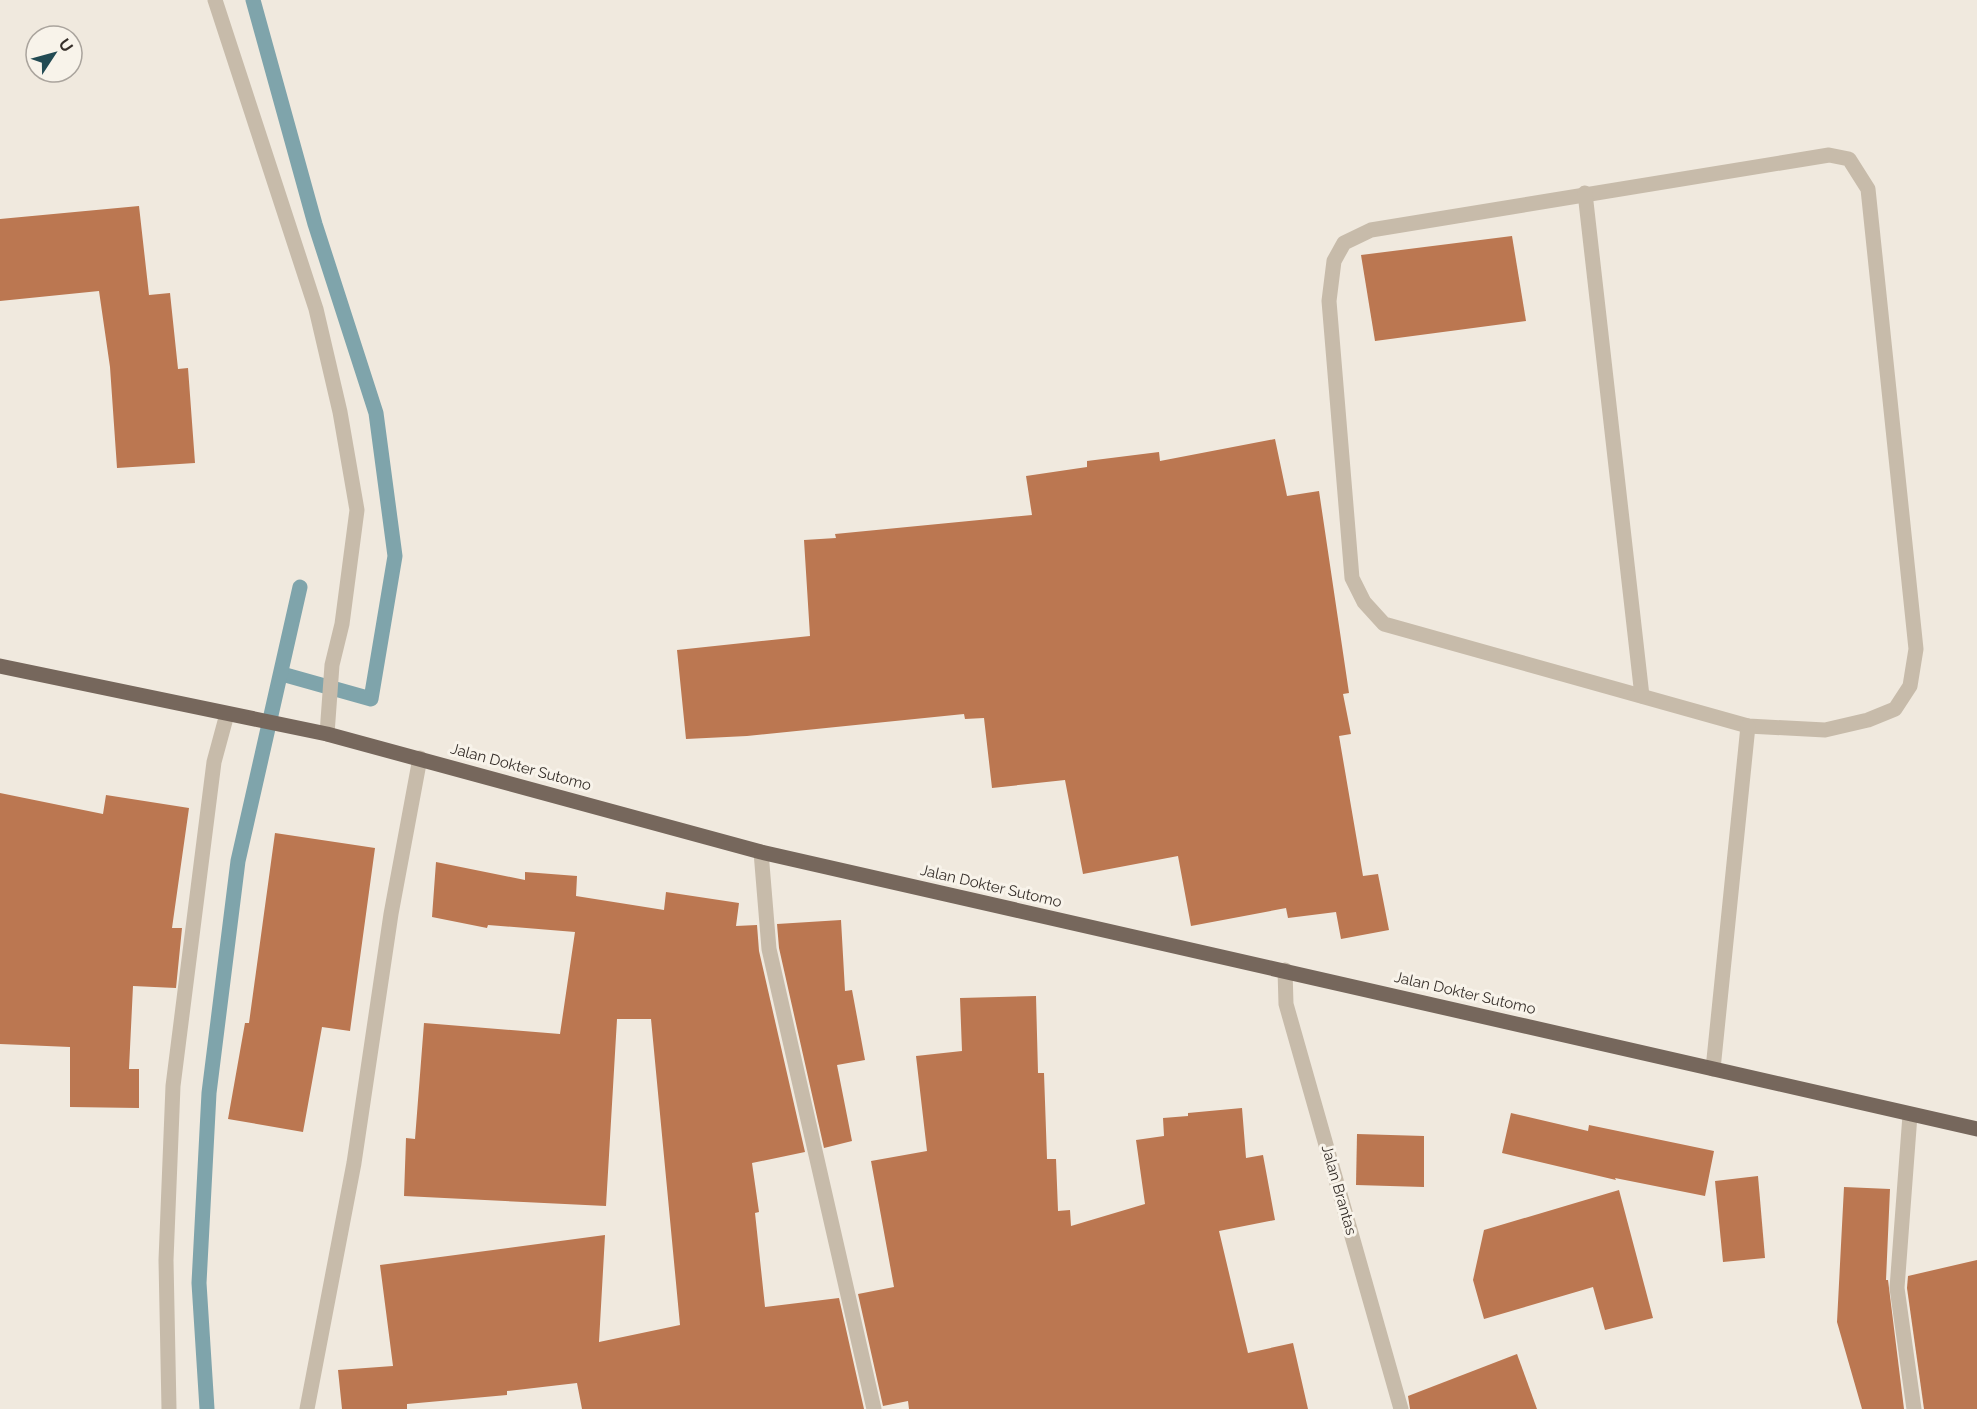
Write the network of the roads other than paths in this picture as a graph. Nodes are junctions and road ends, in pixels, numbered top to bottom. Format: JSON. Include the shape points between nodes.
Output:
{"nodes":[{"id":1,"x":214,"y":0,"type":"edge"},
{"id":2,"x":1585,"y":193,"type":"junction"},
{"id":3,"x":0,"y":666,"type":"edge"},
{"id":4,"x":1642,"y":696,"type":"junction"},
{"id":5,"x":227,"y":714,"type":"junction"},
{"id":6,"x":1748,"y":726,"type":"junction"},
{"id":7,"x":327,"y":734,"type":"junction"},
{"id":8,"x":420,"y":758,"type":"junction"},
{"id":9,"x":761,"y":852,"type":"junction"},
{"id":10,"x":1285,"y":970,"type":"junction"},
{"id":11,"x":1713,"y":1069,"type":"junction"},
{"id":12,"x":1910,"y":1115,"type":"junction"},
{"id":13,"x":1977,"y":1129,"type":"edge"},
{"id":14,"x":169,"y":1409,"type":"edge"},
{"id":15,"x":307,"y":1409,"type":"edge"},
{"id":16,"x":874,"y":1409,"type":"edge"},
{"id":17,"x":1401,"y":1409,"type":"edge"},
{"id":18,"x":1914,"y":1409,"type":"edge"}],
"edges":[{"from":1,"to":7,"type":"street","via":[[316,309],[357,510],[342,624],[332,665]]},
{"from":2,"to":4,"type":"street"},
{"from":2,"to":4,"type":"street","via":[[1371,230],[1344,243],[1334,261],[1329,301],[1352,578],[1364,602],[1384,624]]},
{"from":2,"to":6,"type":"street","via":[[1829,155],[1849,159],[1868,189],[1916,649],[1910,686],[1895,709],[1868,720],[1826,730]]},
{"from":3,"to":5,"type":"main road","name":"Jalan Dokter Sutomo"},
{"from":4,"to":6,"type":"street"},
{"from":5,"to":7,"type":"main road","name":"Jalan Dokter Sutomo"},
{"from":5,"to":14,"type":"street","via":[[214,762],[173,1086],[166,1260]]},
{"from":6,"to":11,"type":"street"},
{"from":7,"to":8,"type":"main road","name":"Jalan Dokter Sutomo"},
{"from":8,"to":9,"type":"main road","name":"Jalan Dokter Sutomo"},
{"from":8,"to":15,"type":"street","via":[[391,914],[354,1163]]},
{"from":9,"to":10,"type":"main road","name":"Jalan Dokter Sutomo"},
{"from":9,"to":16,"type":"street","via":[[769,949]]},
{"from":10,"to":11,"type":"main road","name":"Jalan Dokter Sutomo"},
{"from":10,"to":17,"type":"street","name":"Jalan Brantas","via":[[1286,1004]]},
{"from":11,"to":12,"type":"main road","name":"Jalan Dokter Sutomo"},
{"from":12,"to":13,"type":"main road","name":"Jalan Dokter Sutomo"},
{"from":12,"to":18,"type":"street","via":[[1897,1288]]}]}
